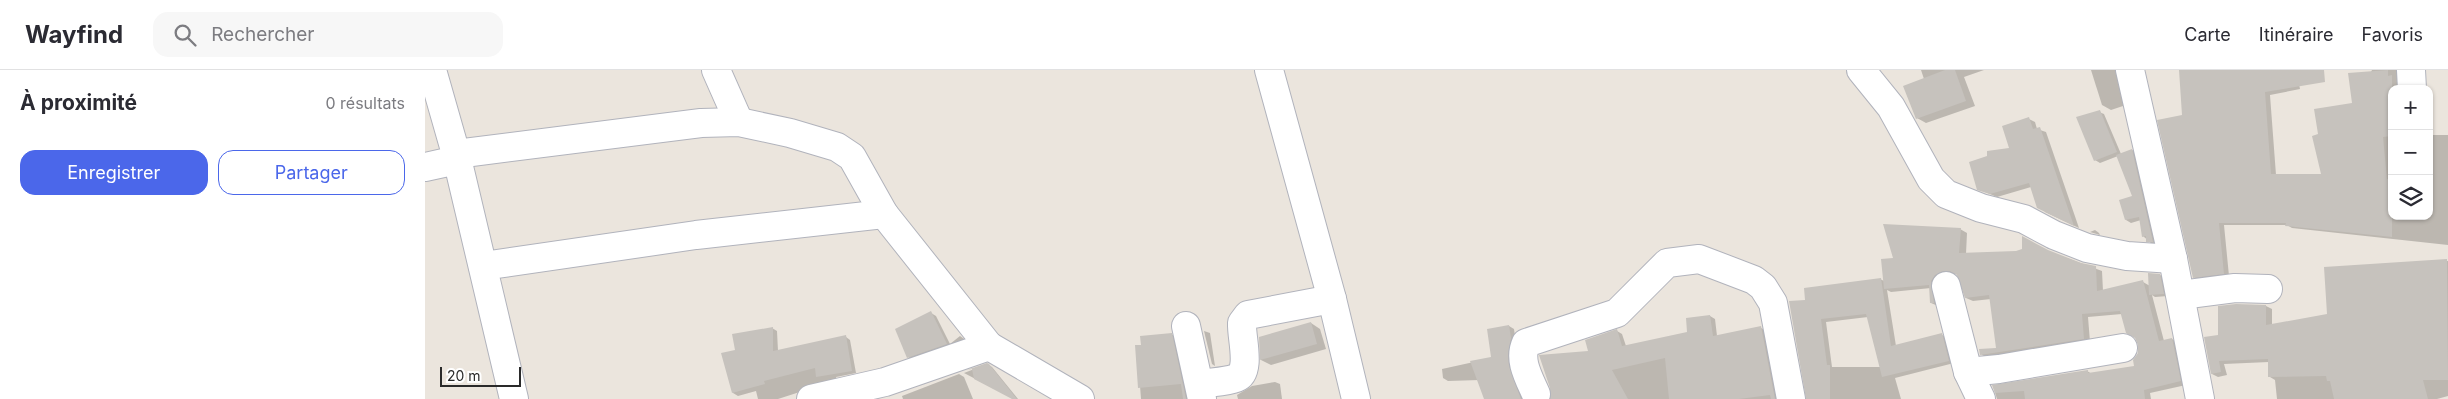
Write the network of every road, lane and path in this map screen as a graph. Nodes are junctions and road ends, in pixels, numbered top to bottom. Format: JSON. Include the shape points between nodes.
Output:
{"nodes":[{"id":1,"x":432,"y":70,"type":"edge"},
{"id":2,"x":716,"y":70,"type":"edge"},
{"id":3,"x":1269,"y":70,"type":"edge"},
{"id":4,"x":1861,"y":70,"type":"edge"},
{"id":5,"x":2130,"y":70,"type":"edge"},
{"id":6,"x":2411,"y":70,"type":"edge"},
{"id":7,"x":2412,"y":85,"type":"edge"},
{"id":8,"x":739,"y":122,"type":"junction"},
{"id":9,"x":457,"y":157,"type":"junction"},
{"id":10,"x":425,"y":167,"type":"edge"},
{"id":11,"x":883,"y":214,"type":"junction"},
{"id":12,"x":2173,"y":259,"type":"junction"},
{"id":13,"x":483,"y":266,"type":"junction"},
{"id":14,"x":1946,"y":286,"type":"dead end"},
{"id":15,"x":2268,"y":289,"type":"dead end"},
{"id":16,"x":2181,"y":295,"type":"junction"},
{"id":17,"x":1332,"y":299,"type":"junction"},
{"id":18,"x":1186,"y":326,"type":"dead end"},
{"id":19,"x":989,"y":346,"type":"junction"},
{"id":20,"x":2123,"y":348,"type":"dead end"},
{"id":21,"x":1968,"y":372,"type":"junction"},
{"id":22,"x":889,"y":390,"type":"edge"},
{"id":23,"x":1201,"y":391,"type":"edge"},
{"id":24,"x":1536,"y":394,"type":"dead end"},
{"id":25,"x":514,"y":399,"type":"edge"},
{"id":26,"x":811,"y":399,"type":"edge"},
{"id":27,"x":1080,"y":399,"type":"edge"},
{"id":28,"x":1356,"y":399,"type":"edge"},
{"id":29,"x":1791,"y":399,"type":"edge"},
{"id":30,"x":1981,"y":399,"type":"edge"},
{"id":31,"x":2200,"y":399,"type":"edge"}],
"edges":[{"from":1,"to":9,"type":"street"},
{"from":2,"to":8,"type":"street"},
{"from":3,"to":17,"type":"street"},
{"from":4,"to":12,"type":"street","via":[[1891,107],[1931,179],[1946,194],[1981,208],[2023,219],[2087,248],[2127,256]]},
{"from":5,"to":12,"type":"street"},
{"from":6,"to":7,"type":"street"},
{"from":8,"to":9,"type":"street","via":[[701,123]]},
{"from":8,"to":11,"type":"street","via":[[837,147],[852,158]]},
{"from":9,"to":10,"type":"street"},
{"from":9,"to":13,"type":"street"},
{"from":11,"to":13,"type":"street","via":[[696,235]]},
{"from":11,"to":19,"type":"street"},
{"from":12,"to":16,"type":"street"},
{"from":13,"to":25,"type":"street"},
{"from":14,"to":21,"type":"street"},
{"from":15,"to":16,"type":"street","via":[[2235,288]]},
{"from":16,"to":31,"type":"street"},
{"from":17,"to":23,"type":"street","via":[[1248,315],[1242,323],[1245,368],[1236,378]]},
{"from":17,"to":28,"type":"street"},
{"from":18,"to":23,"type":"street"},
{"from":19,"to":22,"type":"street"},
{"from":19,"to":27,"type":"street"},
{"from":20,"to":21,"type":"street"},
{"from":21,"to":30,"type":"street"},
{"from":22,"to":26,"type":"street"},
{"from":24,"to":29,"type":"street","via":[[1523,361],[1526,343],[1617,313],[1667,262],[1699,259],[1754,280],[1763,287],[1773,303]]}]}
